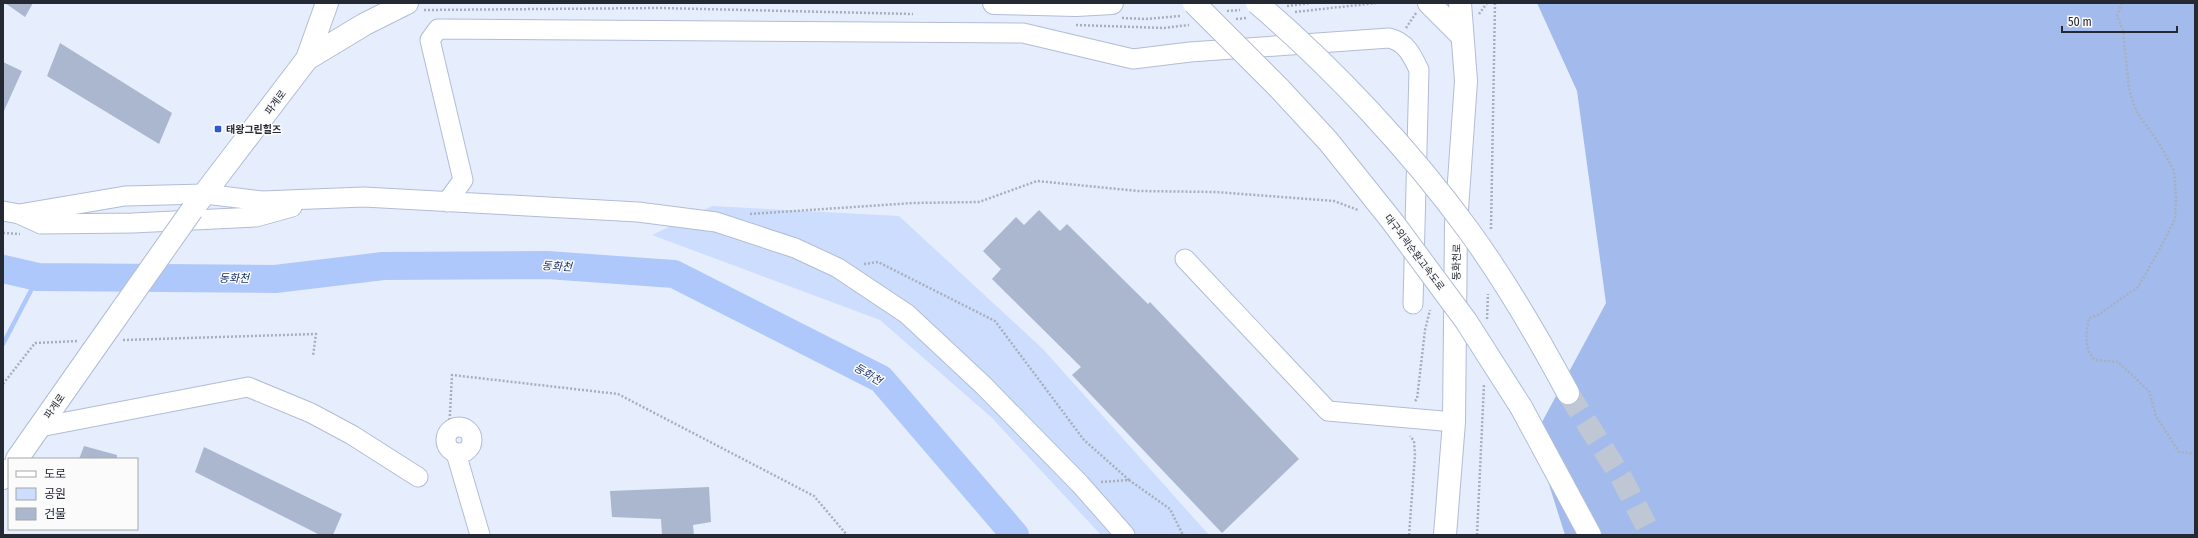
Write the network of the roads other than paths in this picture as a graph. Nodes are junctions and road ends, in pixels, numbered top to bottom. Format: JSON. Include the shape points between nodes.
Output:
{"nodes":[{"id":1,"x":327,"y":3,"type":"edge"},
{"id":2,"x":994,"y":3,"type":"edge"},
{"id":3,"x":1460,"y":3,"type":"edge"},
{"id":4,"x":1468,"y":3,"type":"edge"},
{"id":5,"x":1251,"y":6,"type":"edge"},
{"id":6,"x":1424,"y":6,"type":"edge"},
{"id":7,"x":413,"y":7,"type":"edge"},
{"id":8,"x":1189,"y":9,"type":"edge"},
{"id":9,"x":1113,"y":10,"type":"edge"},
{"id":10,"x":1462,"y":36,"type":"junction"},
{"id":11,"x":308,"y":59,"type":"junction"},
{"id":12,"x":326,"y":198,"type":"junction"},
{"id":13,"x":199,"y":202,"type":"junction"},
{"id":14,"x":447,"y":202,"type":"junction"},
{"id":15,"x":11,"y":212,"type":"edge"},
{"id":16,"x":1185,"y":259,"type":"dead end"},
{"id":17,"x":1413,"y":304,"type":"dead end"},
{"id":18,"x":1568,"y":393,"type":"tunnel mouth"},
{"id":19,"x":1454,"y":422,"type":"junction"},
{"id":20,"x":40,"y":427,"type":"junction"},
{"id":21,"x":449,"y":432,"type":"road end"},
{"id":22,"x":17,"y":458,"type":"edge"},
{"id":23,"x":418,"y":477,"type":"dead end"},
{"id":24,"x":480,"y":535,"type":"edge"},
{"id":25,"x":1125,"y":535,"type":"edge"},
{"id":26,"x":1445,"y":535,"type":"edge"},
{"id":27,"x":1590,"y":535,"type":"edge"}],
"edges":[{"from":1,"to":11,"type":"main road","name":"파계로"},
{"from":2,"to":9,"type":"main road","via":[[1076,5]]},
{"from":3,"to":10,"type":"main road"},
{"from":4,"to":10,"type":"main road"},
{"from":5,"to":18,"type":"main road","bridge":true,"via":[[1337,78],[1404,151],[1468,230],[1500,276],[1543,346]]},
{"from":6,"to":10,"type":"main road"},
{"from":7,"to":11,"type":"main road","via":[[365,24]]},
{"from":8,"to":27,"type":"main road","name":"대구외곽순환고속도로","bridge":true,"via":[[1278,87],[1343,160],[1392,221],[1466,320],[1521,407]]},
{"from":10,"to":19,"type":"main road","name":"동화천로","via":[[1466,81],[1456,224]]},
{"from":11,"to":13,"type":"main road","name":"파계로"},
{"from":12,"to":13,"type":"street"},
{"from":12,"to":14,"type":"street","via":[[364,197]]},
{"from":12,"to":15,"type":"street","via":[[248,217],[41,224]]},
{"from":13,"to":15,"type":"street","via":[[125,196]]},
{"from":13,"to":20,"type":"main road","name":"파계로","bridge":true,"via":[[87,347]]},
{"from":14,"to":17,"type":"street","via":[[463,180],[430,40],[438,30],[1023,33],[1133,59],[1190,52],[1389,38],[1399,40],[1411,52],[1419,70]]},
{"from":14,"to":25,"type":"street","via":[[638,212],[716,222],[795,248],[838,268],[907,314],[983,385],[1080,484]]},
{"from":16,"to":19,"type":"street","via":[[1328,411]]},
{"from":19,"to":26,"type":"main road","name":"동화천로"},
{"from":20,"to":22,"type":"main road","name":"파계로"},
{"from":20,"to":23,"type":"street","via":[[248,387],[318,416]]},
{"from":21,"to":24,"type":"street","via":[[462,428],[471,435],[470,447],[464,452],[456,453]]}]}
